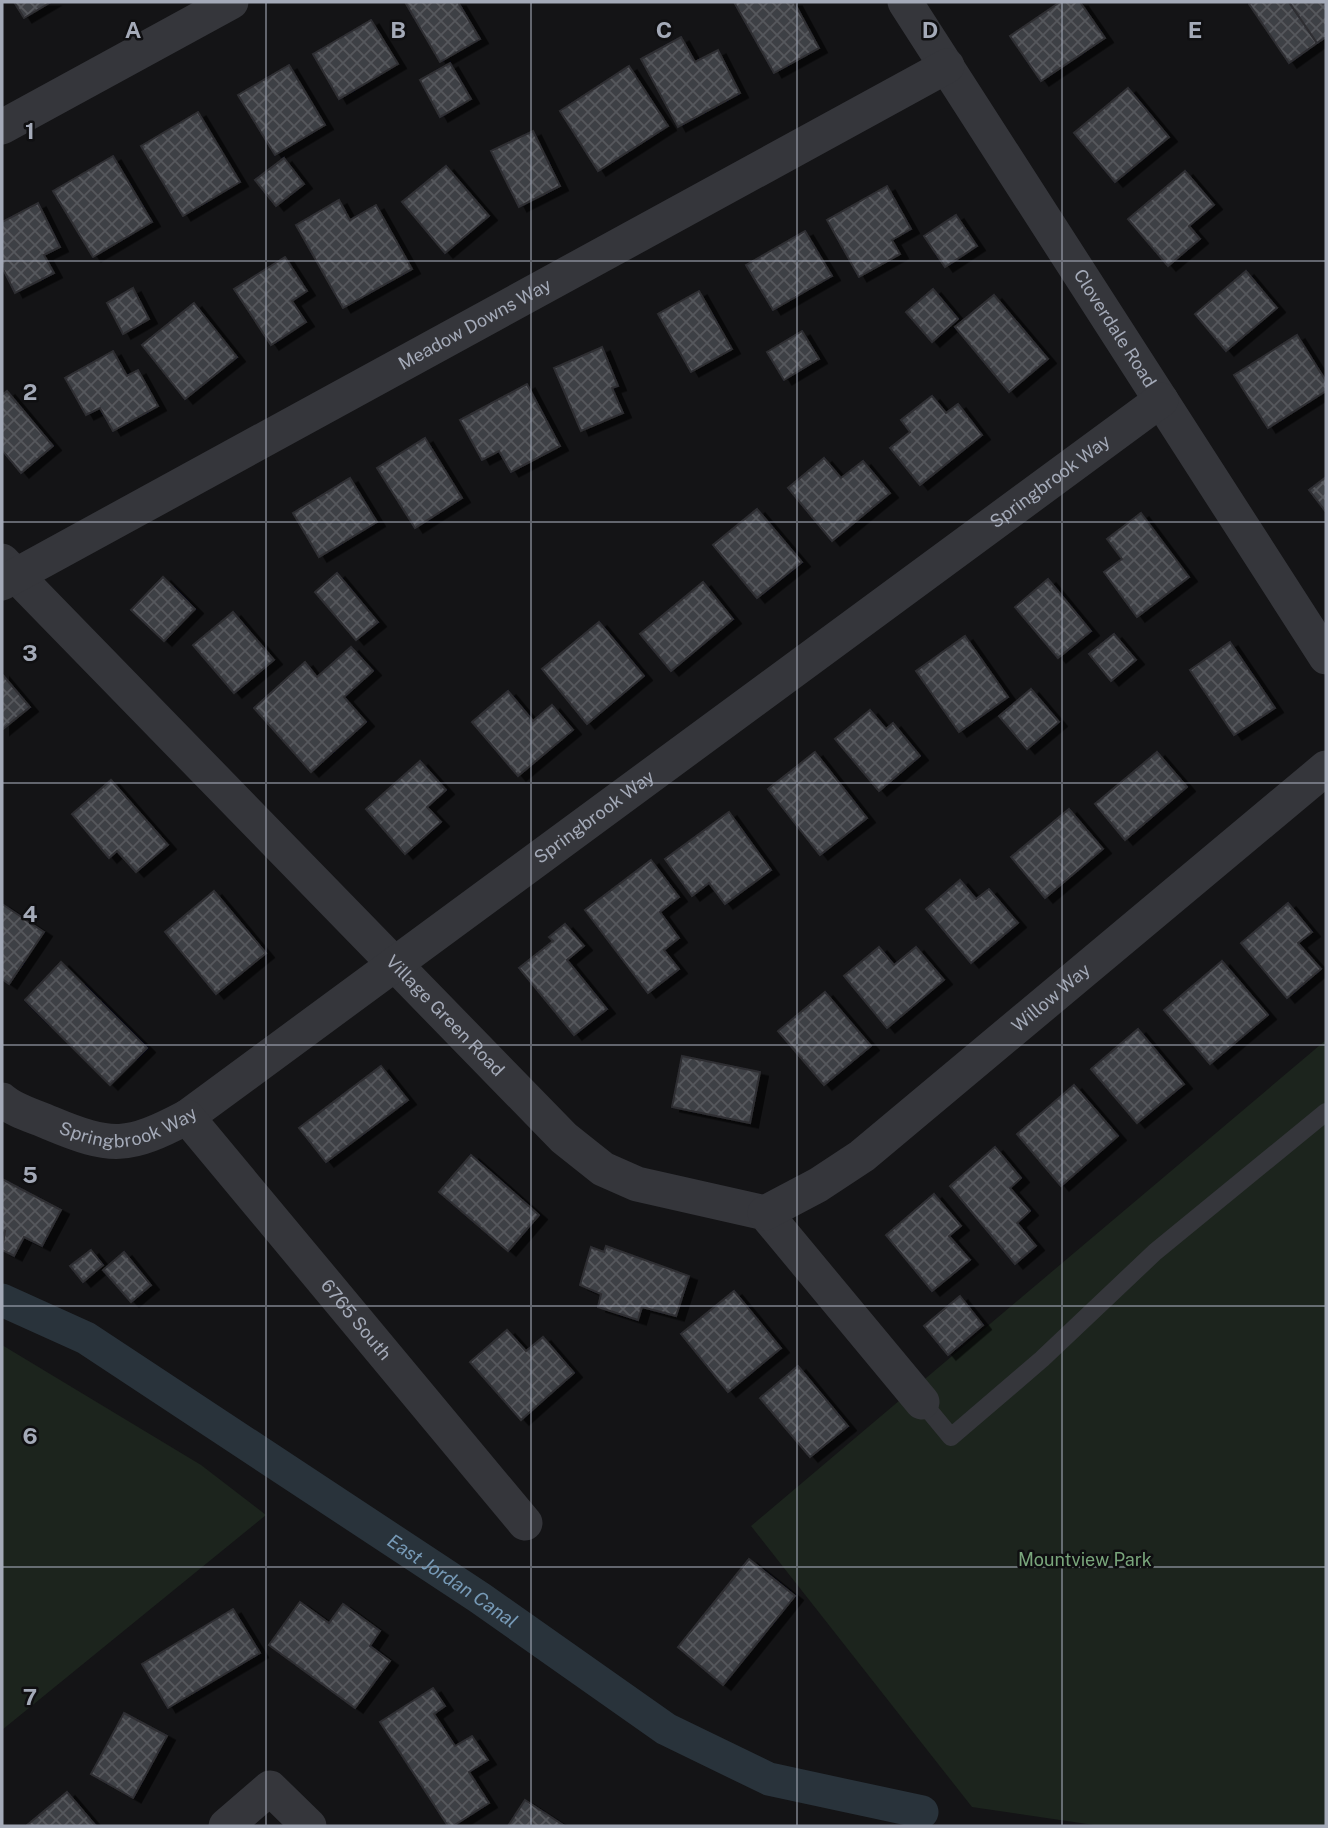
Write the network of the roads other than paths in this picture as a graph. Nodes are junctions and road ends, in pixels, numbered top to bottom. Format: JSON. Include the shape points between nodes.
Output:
{"nodes":[{"id":1,"x":231,"y":2,"type":"edge"},
{"id":2,"x":905,"y":2,"type":"edge"},
{"id":3,"x":947,"y":66,"type":"junction"},
{"id":4,"x":2,"y":127,"type":"edge"},
{"id":5,"x":1161,"y":400,"type":"junction"},
{"id":6,"x":7,"y":574,"type":"edge"},
{"id":7,"x":1326,"y":657,"type":"edge"},
{"id":8,"x":1326,"y":768,"type":"edge"},
{"id":9,"x":393,"y":963,"type":"junction"},
{"id":10,"x":2,"y":1100,"type":"edge"},
{"id":11,"x":1326,"y":1112,"type":"edge"},
{"id":12,"x":187,"y":1117,"type":"junction"},
{"id":13,"x":765,"y":1213,"type":"junction"},
{"id":14,"x":922,"y":1402,"type":"joint"},
{"id":15,"x":524,"y":1522,"type":"dead end"},
{"id":16,"x":226,"y":1826,"type":"edge"},
{"id":17,"x":309,"y":1826,"type":"edge"}],
"edges":[{"from":1,"to":4,"type":"street"},
{"from":2,"to":3,"type":"street","name":"Cloverdale Road"},
{"from":3,"to":5,"type":"street","name":"Cloverdale Road"},
{"from":3,"to":6,"type":"street","name":"Meadow Downs Way"},
{"from":5,"to":7,"type":"street","name":"Cloverdale Road"},
{"from":5,"to":9,"type":"street","name":"Springbrook Way"},
{"from":6,"to":9,"type":"street","name":"Village Green Road"},
{"from":8,"to":13,"type":"street","name":"Willow Way","via":[[862,1156]]},
{"from":9,"to":12,"type":"street","name":"Springbrook Way"},
{"from":9,"to":13,"type":"street","name":"Village Green Road","via":[[564,1138],[603,1169],[637,1184]]},
{"from":10,"to":12,"type":"street","name":"Springbrook Way","via":[[88,1139],[117,1143],[147,1138]]},
{"from":11,"to":14,"type":"lane","via":[[1155,1252],[951,1437]]},
{"from":12,"to":15,"type":"street","name":"6765 South"},
{"from":13,"to":14,"type":"street"},
{"from":16,"to":17,"type":"street","via":[[270,1788]]}]}
